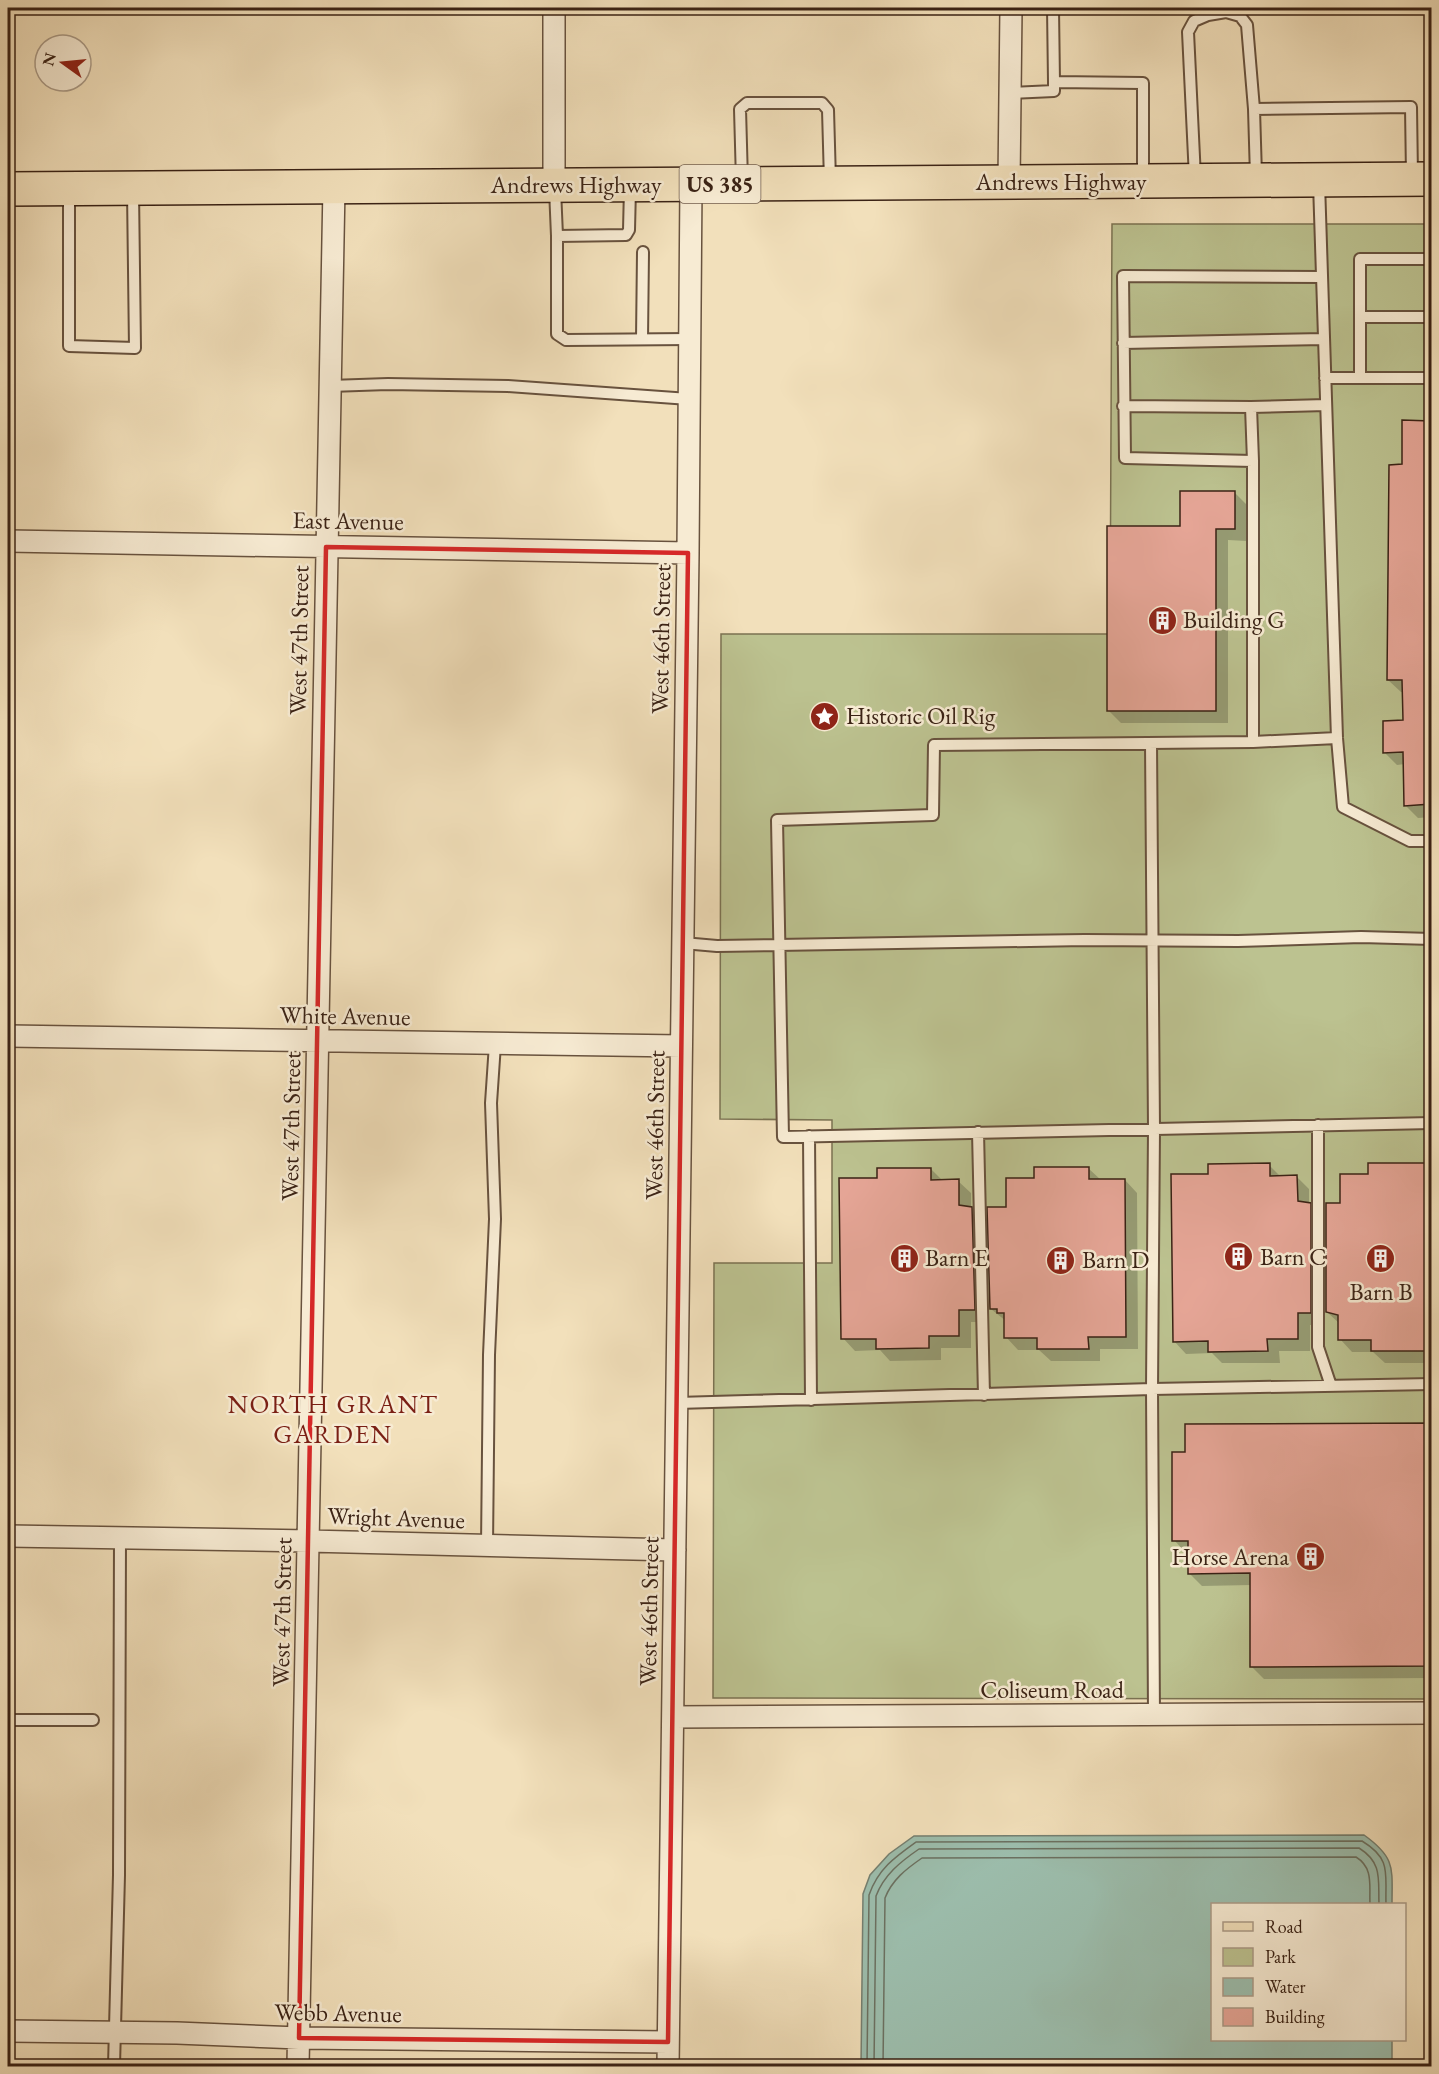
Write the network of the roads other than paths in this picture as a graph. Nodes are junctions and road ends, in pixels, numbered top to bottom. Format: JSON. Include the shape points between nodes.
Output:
{"nodes":[{"id":1,"x":554,"y":8,"type":"edge"},
{"id":2,"x":1011,"y":8,"type":"edge"},
{"id":3,"x":1053,"y":8,"type":"edge"},
{"id":4,"x":1054,"y":82,"type":"junction"},
{"id":5,"x":1010,"y":93,"type":"junction"},
{"id":6,"x":1254,"y":109,"type":"junction"},
{"id":7,"x":1422,"y":179,"type":"edge"},
{"id":8,"x":1195,"y":180,"type":"junction"},
{"id":9,"x":1256,"y":180,"type":"junction"},
{"id":10,"x":1318,"y":180,"type":"junction"},
{"id":11,"x":1143,"y":181,"type":"junction"},
{"id":12,"x":1010,"y":182,"type":"junction"},
{"id":13,"x":830,"y":183,"type":"junction"},
{"id":14,"x":691,"y":184,"type":"junction"},
{"id":15,"x":742,"y":184,"type":"junction"},
{"id":16,"x":554,"y":185,"type":"junction"},
{"id":17,"x":630,"y":185,"type":"junction"},
{"id":18,"x":334,"y":187,"type":"junction"},
{"id":19,"x":69,"y":188,"type":"junction"},
{"id":20,"x":133,"y":188,"type":"junction"},
{"id":21,"x":8,"y":189,"type":"edge"},
{"id":22,"x":557,"y":236,"type":"junction"},
{"id":23,"x":643,"y":252,"type":"dead end"},
{"id":24,"x":1431,"y":259,"type":"edge"},
{"id":25,"x":1322,"y":277,"type":"junction"},
{"id":26,"x":1360,"y":316,"type":"junction"},
{"id":27,"x":1431,"y":316,"type":"edge"},
{"id":28,"x":642,"y":339,"type":"junction"},
{"id":29,"x":690,"y":339,"type":"junction"},
{"id":30,"x":1324,"y":339,"type":"junction"},
{"id":31,"x":1123,"y":343,"type":"junction"},
{"id":32,"x":1325,"y":378,"type":"junction"},
{"id":33,"x":1360,"y":378,"type":"junction"},
{"id":34,"x":1431,"y":378,"type":"edge"},
{"id":35,"x":330,"y":386,"type":"junction"},
{"id":36,"x":689,"y":399,"type":"junction"},
{"id":37,"x":1326,"y":405,"type":"junction"},
{"id":38,"x":1123,"y":406,"type":"junction"},
{"id":39,"x":1251,"y":407,"type":"junction"},
{"id":40,"x":1253,"y":461,"type":"junction"},
{"id":41,"x":8,"y":542,"type":"edge"},
{"id":42,"x":326,"y":547,"type":"junction"},
{"id":43,"x":688,"y":553,"type":"junction"},
{"id":44,"x":1337,"y":738,"type":"junction"},
{"id":45,"x":1253,"y":742,"type":"junction"},
{"id":46,"x":1150,"y":743,"type":"junction"},
{"id":47,"x":1431,"y":841,"type":"edge"},
{"id":48,"x":1431,"y":939,"type":"edge"},
{"id":49,"x":1152,"y":940,"type":"junction"},
{"id":50,"x":682,"y":943,"type":"junction"},
{"id":51,"x":778,"y":945,"type":"junction"},
{"id":52,"x":8,"y":1036,"type":"edge"},
{"id":53,"x":318,"y":1041,"type":"junction"},
{"id":54,"x":495,"y":1044,"type":"junction"},
{"id":55,"x":681,"y":1046,"type":"junction"},
{"id":56,"x":1431,"y":1123,"type":"edge"},
{"id":57,"x":1318,"y":1125,"type":"junction"},
{"id":58,"x":1154,"y":1129,"type":"junction"},
{"id":59,"x":978,"y":1132,"type":"junction"},
{"id":60,"x":809,"y":1136,"type":"junction"},
{"id":61,"x":1431,"y":1384,"type":"edge"},
{"id":62,"x":1331,"y":1386,"type":"junction"},
{"id":63,"x":1152,"y":1389,"type":"junction"},
{"id":64,"x":984,"y":1395,"type":"junction"},
{"id":65,"x":811,"y":1400,"type":"junction"},
{"id":66,"x":677,"y":1403,"type":"junction"},
{"id":67,"x":8,"y":1536,"type":"edge"},
{"id":68,"x":120,"y":1538,"type":"junction"},
{"id":69,"x":309,"y":1541,"type":"junction"},
{"id":70,"x":487,"y":1546,"type":"junction"},
{"id":71,"x":675,"y":1550,"type":"junction"},
{"id":72,"x":1431,"y":1713,"type":"edge"},
{"id":73,"x":1154,"y":1714,"type":"junction"},
{"id":74,"x":673,"y":1717,"type":"junction"},
{"id":75,"x":8,"y":1720,"type":"edge"},
{"id":76,"x":93,"y":1720,"type":"dead end"},
{"id":77,"x":8,"y":2031,"type":"edge"},
{"id":78,"x":115,"y":2032,"type":"junction"},
{"id":79,"x":299,"y":2038,"type":"junction"},
{"id":80,"x":668,"y":2042,"type":"junction"},
{"id":81,"x":114,"y":2067,"type":"edge"},
{"id":82,"x":298,"y":2067,"type":"edge"},
{"id":83,"x":668,"y":2067,"type":"edge"}],
"edges":[{"from":1,"to":16,"type":"street"},
{"from":2,"to":5,"type":"street"},
{"from":3,"to":4,"type":"lane"},
{"from":4,"to":5,"type":"lane","via":[[1054,91]]},
{"from":4,"to":11,"type":"lane","via":[[1143,82]]},
{"from":5,"to":12,"type":"street"},
{"from":6,"to":7,"type":"lane","via":[[1411,107]]},
{"from":6,"to":8,"type":"lane","via":[[1247,25],[1240,16],[1226,12],[1194,21],[1188,32]]},
{"from":6,"to":9,"type":"lane"},
{"from":7,"to":10,"type":"main road","name":"Andrews Highway","number":"US 385"},
{"from":8,"to":9,"type":"main road","name":"Andrews Highway","number":"US 385"},
{"from":8,"to":11,"type":"main road","name":"Andrews Highway","number":"US 385"},
{"from":9,"to":10,"type":"main road","name":"Andrews Highway","number":"US 385"},
{"from":10,"to":25,"type":"lane"},
{"from":11,"to":12,"type":"main road","name":"Andrews Highway","number":"US 385"},
{"from":12,"to":13,"type":"main road","name":"Andrews Highway","number":"US 385"},
{"from":13,"to":15,"type":"main road","name":"Andrews Highway","number":"US 385"},
{"from":13,"to":15,"type":"lane","via":[[828,110],[822,103],[747,103],[740,109]]},
{"from":14,"to":15,"type":"main road","name":"Andrews Highway","number":"US 385"},
{"from":14,"to":17,"type":"main road","name":"Andrews Highway","number":"US 385"},
{"from":14,"to":29,"type":"street","name":"West 46th Street"},
{"from":16,"to":17,"type":"main road","name":"Andrews Highway","number":"US 385"},
{"from":16,"to":18,"type":"main road","name":"Andrews Highway","number":"US 385"},
{"from":16,"to":22,"type":"lane"},
{"from":17,"to":22,"type":"lane","via":[[626,235]]},
{"from":18,"to":20,"type":"main road","name":"Andrews Highway","number":"US 385"},
{"from":18,"to":35,"type":"street","name":"West 47th Street"},
{"from":19,"to":20,"type":"main road","name":"Andrews Highway","number":"US 385"},
{"from":19,"to":20,"type":"lane","via":[[69,346],[135,348]]},
{"from":19,"to":21,"type":"main road","name":"Andrews Highway","number":"US 385"},
{"from":22,"to":28,"type":"lane","via":[[557,334],[566,340]]},
{"from":23,"to":28,"type":"lane"},
{"from":24,"to":26,"type":"lane","via":[[1360,259]]},
{"from":25,"to":30,"type":"lane"},
{"from":25,"to":31,"type":"lane","via":[[1123,276]]},
{"from":26,"to":27,"type":"lane"},
{"from":26,"to":33,"type":"lane"},
{"from":28,"to":29,"type":"lane"},
{"from":29,"to":36,"type":"street","name":"West 46th Street"},
{"from":30,"to":31,"type":"lane"},
{"from":30,"to":32,"type":"lane"},
{"from":31,"to":38,"type":"lane"},
{"from":32,"to":33,"type":"lane"},
{"from":32,"to":37,"type":"lane"},
{"from":33,"to":34,"type":"lane"},
{"from":35,"to":36,"type":"lane","via":[[508,386]]},
{"from":35,"to":42,"type":"street","name":"West 47th Street"},
{"from":36,"to":43,"type":"street","name":"West 46th Street"},
{"from":37,"to":39,"type":"lane"},
{"from":37,"to":44,"type":"lane"},
{"from":38,"to":39,"type":"lane"},
{"from":38,"to":40,"type":"lane","via":[[1125,458]]},
{"from":39,"to":40,"type":"lane"},
{"from":40,"to":45,"type":"lane"},
{"from":41,"to":42,"type":"street","name":"East Avenue"},
{"from":42,"to":43,"type":"street","name":"East Avenue"},
{"from":42,"to":53,"type":"street","name":"West 47th Street"},
{"from":43,"to":50,"type":"street","name":"West 46th Street"},
{"from":44,"to":45,"type":"lane"},
{"from":44,"to":47,"type":"lane","via":[[1343,807],[1410,841]]},
{"from":45,"to":46,"type":"lane"},
{"from":46,"to":49,"type":"lane"},
{"from":46,"to":51,"type":"lane","via":[[934,745],[933,815],[777,820]]},
{"from":48,"to":49,"type":"lane"},
{"from":49,"to":51,"type":"lane"},
{"from":49,"to":58,"type":"lane"},
{"from":50,"to":51,"type":"lane"},
{"from":50,"to":55,"type":"street","name":"West 46th Street"},
{"from":51,"to":60,"type":"lane","via":[[783,1137]]},
{"from":52,"to":53,"type":"street","name":"White Avenue"},
{"from":53,"to":54,"type":"street","name":"White Avenue"},
{"from":53,"to":69,"type":"street","name":"West 47th Street"},
{"from":54,"to":55,"type":"street","name":"White Avenue"},
{"from":54,"to":70,"type":"lane","via":[[491,1103],[495,1219]]},
{"from":55,"to":66,"type":"street","name":"West 46th Street"},
{"from":56,"to":57,"type":"lane"},
{"from":57,"to":58,"type":"lane"},
{"from":57,"to":62,"type":"lane","via":[[1318,1347]]},
{"from":58,"to":59,"type":"lane"},
{"from":58,"to":63,"type":"lane"},
{"from":59,"to":60,"type":"lane"},
{"from":59,"to":64,"type":"lane"},
{"from":60,"to":65,"type":"lane"},
{"from":61,"to":62,"type":"lane"},
{"from":62,"to":63,"type":"lane"},
{"from":63,"to":64,"type":"lane"},
{"from":63,"to":73,"type":"lane"},
{"from":64,"to":65,"type":"lane"},
{"from":65,"to":66,"type":"lane"},
{"from":66,"to":71,"type":"street","name":"West 46th Street"},
{"from":67,"to":68,"type":"street","name":"Wright Avenue"},
{"from":68,"to":69,"type":"street","name":"Wright Avenue"},
{"from":68,"to":78,"type":"lane"},
{"from":69,"to":70,"type":"street","name":"Wright Avenue"},
{"from":69,"to":79,"type":"street","name":"West 47th Street"},
{"from":70,"to":71,"type":"street","name":"Wright Avenue"},
{"from":71,"to":74,"type":"street","name":"West 46th Street"},
{"from":72,"to":73,"type":"street","name":"Coliseum Road"},
{"from":73,"to":74,"type":"street","name":"Coliseum Road"},
{"from":74,"to":80,"type":"street","name":"West 46th Street"},
{"from":75,"to":76,"type":"lane"},
{"from":77,"to":78,"type":"street","name":"Webb Avenue"},
{"from":78,"to":79,"type":"street","name":"Webb Avenue"},
{"from":78,"to":81,"type":"lane"},
{"from":79,"to":80,"type":"street","name":"Webb Avenue"},
{"from":79,"to":82,"type":"street","name":"West 47th Street"},
{"from":80,"to":83,"type":"street","name":"West 46th Street"}]}
